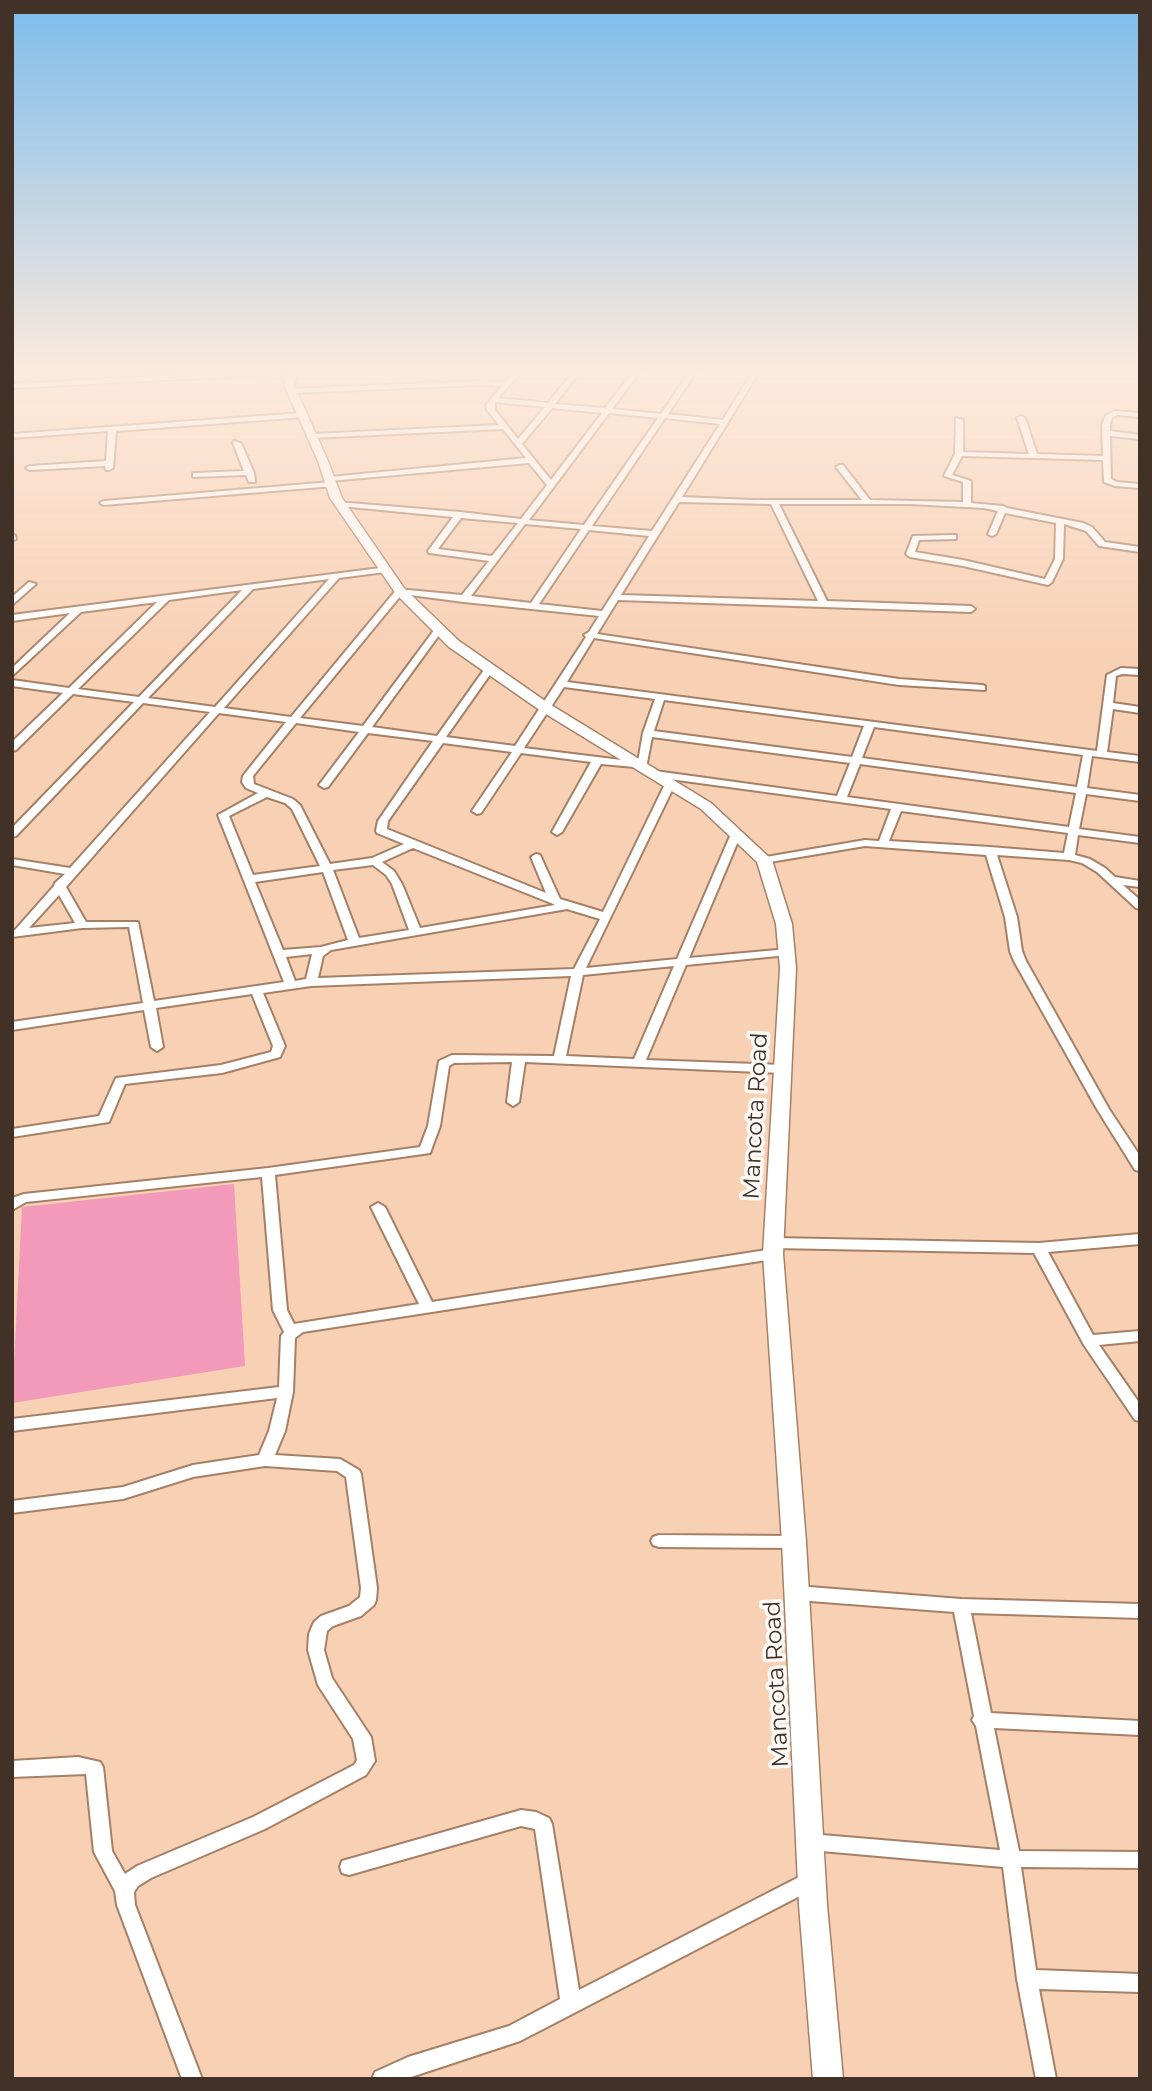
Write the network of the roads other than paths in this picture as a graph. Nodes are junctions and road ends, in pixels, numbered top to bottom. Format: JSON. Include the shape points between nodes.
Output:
{"nodes":[{"id":1,"x":249,"y":470,"type":"edge"},
{"id":2,"x":325,"y":470,"type":"edge"},
{"id":3,"x":440,"y":470,"type":"edge"},
{"id":4,"x":539,"y":470,"type":"edge"},
{"id":5,"x":563,"y":470,"type":"edge"},
{"id":6,"x":628,"y":470,"type":"edge"},
{"id":7,"x":695,"y":470,"type":"edge"},
{"id":8,"x":842,"y":470,"type":"edge"},
{"id":9,"x":951,"y":470,"type":"edge"},
{"id":10,"x":1108,"y":470,"type":"edge"},
{"id":11,"x":250,"y":473,"type":"junction"},
{"id":12,"x":196,"y":475,"type":"dead end"},
{"id":13,"x":330,"y":481,"type":"junction"},
{"id":14,"x":551,"y":485,"type":"junction"},
{"id":15,"x":1140,"y":486,"type":"edge"},
{"id":16,"x":256,"y":490,"type":"junction"},
{"id":17,"x":676,"y":499,"type":"junction"},
{"id":18,"x":867,"y":501,"type":"junction"},
{"id":19,"x":774,"y":502,"type":"junction"},
{"id":20,"x":104,"y":503,"type":"dead end"},
{"id":21,"x":340,"y":504,"type":"junction"},
{"id":22,"x":967,"y":504,"type":"junction"},
{"id":23,"x":1003,"y":508,"type":"junction"},
{"id":24,"x":460,"y":514,"type":"junction"},
{"id":25,"x":524,"y":520,"type":"junction"},
{"id":26,"x":1060,"y":520,"type":"junction"},
{"id":27,"x":587,"y":527,"type":"junction"},
{"id":28,"x":655,"y":534,"type":"junction"},
{"id":29,"x":992,"y":534,"type":"dead end"},
{"id":30,"x":953,"y":537,"type":"dead end"},
{"id":31,"x":1140,"y":550,"type":"edge"},
{"id":32,"x":494,"y":559,"type":"junction"},
{"id":33,"x":385,"y":569,"type":"junction"},
{"id":34,"x":336,"y":576,"type":"junction"},
{"id":35,"x":32,"y":584,"type":"dead end"},
{"id":36,"x":249,"y":588,"type":"junction"},
{"id":37,"x":400,"y":591,"type":"junction"},
{"id":38,"x":616,"y":597,"type":"junction"},
{"id":39,"x":166,"y":598,"type":"junction"},
{"id":40,"x":464,"y":599,"type":"junction"},
{"id":41,"x":12,"y":601,"type":"edge"},
{"id":42,"x":823,"y":603,"type":"junction"},
{"id":43,"x":533,"y":606,"type":"junction"},
{"id":44,"x":79,"y":609,"type":"junction"},
{"id":45,"x":971,"y":609,"type":"dead end"},
{"id":46,"x":605,"y":614,"type":"junction"},
{"id":47,"x":12,"y":618,"type":"edge"},
{"id":48,"x":439,"y":631,"type":"junction"},
{"id":49,"x":589,"y":635,"type":"junction"},
{"id":50,"x":489,"y":669,"type":"junction"},
{"id":51,"x":1140,"y":672,"type":"edge"},
{"id":52,"x":12,"y":673,"type":"edge"},
{"id":53,"x":12,"y":683,"type":"edge"},
{"id":54,"x":561,"y":684,"type":"junction"},
{"id":55,"x":982,"y":688,"type":"dead end"},
{"id":56,"x":72,"y":691,"type":"junction"},
{"id":57,"x":660,"y":697,"type":"junction"},
{"id":58,"x":143,"y":701,"type":"junction"},
{"id":59,"x":1108,"y":705,"type":"junction"},
{"id":60,"x":546,"y":708,"type":"junction"},
{"id":61,"x":214,"y":710,"type":"junction"},
{"id":62,"x":1140,"y":710,"type":"edge"},
{"id":63,"x":291,"y":721,"type":"junction"},
{"id":64,"x":870,"y":724,"type":"junction"},
{"id":65,"x":362,"y":731,"type":"junction"},
{"id":66,"x":648,"y":733,"type":"junction"},
{"id":67,"x":440,"y":740,"type":"junction"},
{"id":68,"x":12,"y":748,"type":"edge"},
{"id":69,"x":517,"y":752,"type":"junction"},
{"id":70,"x":1088,"y":752,"type":"junction"},
{"id":71,"x":1102,"y":754,"type":"junction"},
{"id":72,"x":1140,"y":759,"type":"edge"},
{"id":73,"x":597,"y":761,"type":"junction"},
{"id":74,"x":854,"y":761,"type":"junction"},
{"id":75,"x":656,"y":775,"type":"junction"},
{"id":76,"x":324,"y":785,"type":"dead end"},
{"id":77,"x":1082,"y":791,"type":"junction"},
{"id":78,"x":266,"y":793,"type":"junction"},
{"id":79,"x":1140,"y":799,"type":"edge"},
{"id":80,"x":841,"y":800,"type":"junction"},
{"id":81,"x":897,"y":807,"type":"junction"},
{"id":82,"x":477,"y":811,"type":"dead end"},
{"id":83,"x":1074,"y":831,"type":"junction"},
{"id":84,"x":557,"y":832,"type":"dead end"},
{"id":85,"x":12,"y":834,"type":"edge"},
{"id":86,"x":736,"y":834,"type":"junction"},
{"id":87,"x":1140,"y":840,"type":"edge"},
{"id":88,"x":412,"y":844,"type":"junction"},
{"id":89,"x":883,"y":844,"type":"junction"},
{"id":90,"x":990,"y":850,"type":"junction"},
{"id":91,"x":536,"y":857,"type":"dead end"},
{"id":92,"x":1069,"y":857,"type":"junction"},
{"id":93,"x":764,"y":860,"type":"junction"},
{"id":94,"x":374,"y":861,"type":"junction"},
{"id":95,"x":12,"y":862,"type":"edge"},
{"id":96,"x":327,"y":867,"type":"junction"},
{"id":97,"x":72,"y":872,"type":"junction"},
{"id":98,"x":251,"y":879,"type":"junction"},
{"id":99,"x":1114,"y":880,"type":"junction"},
{"id":100,"x":1140,"y":884,"type":"edge"},
{"id":101,"x":59,"y":885,"type":"junction"},
{"id":102,"x":555,"y":901,"type":"junction"},
{"id":103,"x":568,"y":906,"type":"junction"},
{"id":104,"x":1140,"y":906,"type":"edge"},
{"id":105,"x":606,"y":918,"type":"junction"},
{"id":106,"x":82,"y":925,"type":"junction"},
{"id":107,"x":16,"y":933,"type":"edge"},
{"id":108,"x":416,"y":933,"type":"junction"},
{"id":109,"x":355,"y":943,"type":"junction"},
{"id":110,"x":321,"y":950,"type":"junction"},
{"id":111,"x":788,"y":952,"type":"junction"},
{"id":112,"x":280,"y":954,"type":"junction"},
{"id":113,"x":680,"y":962,"type":"junction"},
{"id":114,"x":578,"y":972,"type":"junction"},
{"id":115,"x":311,"y":982,"type":"junction"},
{"id":116,"x":291,"y":985,"type":"junction"},
{"id":117,"x":257,"y":990,"type":"junction"},
{"id":118,"x":150,"y":1006,"type":"junction"},
{"id":119,"x":12,"y":1026,"type":"edge"},
{"id":120,"x":157,"y":1047,"type":"dead end"},
{"id":121,"x":519,"y":1058,"type":"junction"},
{"id":122,"x":559,"y":1060,"type":"junction"},
{"id":123,"x":638,"y":1063,"type":"junction"},
{"id":124,"x":783,"y":1069,"type":"junction"},
{"id":125,"x":513,"y":1102,"type":"dead end"},
{"id":126,"x":12,"y":1133,"type":"edge"},
{"id":127,"x":1139,"y":1165,"type":"edge"},
{"id":128,"x":268,"y":1172,"type":"junction"},
{"id":129,"x":12,"y":1206,"type":"edge"},
{"id":130,"x":378,"y":1207,"type":"dead end"},
{"id":131,"x":1140,"y":1239,"type":"edge"},
{"id":132,"x":774,"y":1248,"type":"junction"},
{"id":133,"x":1039,"y":1248,"type":"junction"},
{"id":134,"x":427,"y":1306,"type":"junction"},
{"id":135,"x":291,"y":1332,"type":"junction"},
{"id":136,"x":1140,"y":1336,"type":"edge"},
{"id":137,"x":1089,"y":1341,"type":"junction"},
{"id":138,"x":286,"y":1392,"type":"junction"},
{"id":139,"x":1140,"y":1416,"type":"edge"},
{"id":140,"x":12,"y":1425,"type":"edge"},
{"id":141,"x":265,"y":1460,"type":"junction"},
{"id":142,"x":12,"y":1507,"type":"edge"},
{"id":143,"x":659,"y":1541,"type":"dead end"},
{"id":144,"x":794,"y":1542,"type":"junction"},
{"id":145,"x":797,"y":1593,"type":"junction"},
{"id":146,"x":961,"y":1606,"type":"junction"},
{"id":147,"x":1140,"y":1611,"type":"edge"},
{"id":148,"x":981,"y":1720,"type":"junction"},
{"id":149,"x":1140,"y":1728,"type":"edge"},
{"id":150,"x":12,"y":1769,"type":"edge"},
{"id":151,"x":810,"y":1842,"type":"junction"},
{"id":152,"x":1011,"y":1859,"type":"junction"},
{"id":153,"x":1140,"y":1860,"type":"edge"},
{"id":154,"x":349,"y":1867,"type":"dead end"},
{"id":155,"x":812,"y":1880,"type":"junction"},
{"id":156,"x":124,"y":1890,"type":"junction"},
{"id":157,"x":1027,"y":1979,"type":"junction"},
{"id":158,"x":1140,"y":1983,"type":"edge"},
{"id":159,"x":571,"y":2004,"type":"junction"},
{"id":160,"x":192,"y":2079,"type":"edge"},
{"id":161,"x":382,"y":2079,"type":"edge"},
{"id":162,"x":828,"y":2079,"type":"edge"},
{"id":163,"x":1046,"y":2079,"type":"edge"}],
"edges":[{"from":1,"to":11,"type":"street"},
{"from":2,"to":13,"type":"main road","name":"Mancota Road"},
{"from":3,"to":13,"type":"street"},
{"from":4,"to":14,"type":"street"},
{"from":5,"to":14,"type":"street"},
{"from":6,"to":27,"type":"street"},
{"from":7,"to":17,"type":"street"},
{"from":8,"to":18,"type":"street"},
{"from":9,"to":22,"type":"street","via":[[948,476],[967,481]]},
{"from":10,"to":15,"type":"street","via":[[1108,482]]},
{"from":11,"to":12,"type":"street"},
{"from":11,"to":16,"type":"street"},
{"from":13,"to":16,"type":"street"},
{"from":13,"to":21,"type":"main road","name":"Mancota Road"},
{"from":14,"to":25,"type":"street"},
{"from":16,"to":20,"type":"street"},
{"from":17,"to":19,"type":"street"},
{"from":17,"to":28,"type":"street"},
{"from":18,"to":19,"type":"street"},
{"from":18,"to":22,"type":"street"},
{"from":19,"to":42,"type":"street"},
{"from":21,"to":24,"type":"street"},
{"from":21,"to":33,"type":"main road","name":"Mancota Road"},
{"from":22,"to":23,"type":"street"},
{"from":23,"to":26,"type":"street"},
{"from":23,"to":29,"type":"street"},
{"from":24,"to":25,"type":"street"},
{"from":24,"to":32,"type":"street","via":[[432,551]]},
{"from":25,"to":27,"type":"street"},
{"from":25,"to":32,"type":"street"},
{"from":26,"to":30,"type":"street","via":[[1059,559],[1048,582],[910,554],[916,538]]},
{"from":26,"to":31,"type":"street","via":[[1085,527],[1102,544]]},
{"from":27,"to":28,"type":"street"},
{"from":27,"to":43,"type":"street"},
{"from":28,"to":38,"type":"street"},
{"from":32,"to":40,"type":"street"},
{"from":33,"to":34,"type":"street"},
{"from":33,"to":37,"type":"main road","name":"Mancota Road"},
{"from":34,"to":36,"type":"street"},
{"from":34,"to":61,"type":"street"},
{"from":35,"to":41,"type":"street"},
{"from":36,"to":39,"type":"street"},
{"from":36,"to":58,"type":"street"},
{"from":37,"to":40,"type":"street"},
{"from":37,"to":48,"type":"main road","name":"Mancota Road"},
{"from":37,"to":63,"type":"street"},
{"from":38,"to":42,"type":"street"},
{"from":38,"to":46,"type":"street"},
{"from":39,"to":44,"type":"street"},
{"from":39,"to":56,"type":"street"},
{"from":40,"to":43,"type":"street"},
{"from":42,"to":45,"type":"street"},
{"from":43,"to":46,"type":"street"},
{"from":44,"to":47,"type":"street"},
{"from":44,"to":52,"type":"street"},
{"from":46,"to":49,"type":"street"},
{"from":48,"to":50,"type":"main road","name":"Mancota Road"},
{"from":48,"to":65,"type":"street"},
{"from":49,"to":54,"type":"street"},
{"from":49,"to":55,"type":"street","via":[[899,682]]},
{"from":50,"to":60,"type":"main road","name":"Mancota Road"},
{"from":50,"to":67,"type":"street"},
{"from":51,"to":59,"type":"street","via":[[1112,675]]},
{"from":53,"to":56,"type":"street"},
{"from":54,"to":57,"type":"street"},
{"from":54,"to":60,"type":"street"},
{"from":56,"to":58,"type":"street"},
{"from":56,"to":68,"type":"street"},
{"from":57,"to":64,"type":"street"},
{"from":57,"to":66,"type":"street"},
{"from":58,"to":61,"type":"street"},
{"from":58,"to":85,"type":"street"},
{"from":59,"to":62,"type":"street"},
{"from":59,"to":71,"type":"street"},
{"from":60,"to":69,"type":"street"},
{"from":60,"to":75,"type":"main road","name":"Mancota Road"},
{"from":61,"to":63,"type":"street"},
{"from":61,"to":97,"type":"street"},
{"from":63,"to":65,"type":"street"},
{"from":63,"to":78,"type":"street","via":[[247,779],[250,786]]},
{"from":64,"to":70,"type":"street"},
{"from":64,"to":74,"type":"street"},
{"from":65,"to":67,"type":"street"},
{"from":65,"to":76,"type":"street"},
{"from":66,"to":74,"type":"street"},
{"from":66,"to":75,"type":"street"},
{"from":67,"to":69,"type":"street"},
{"from":67,"to":88,"type":"street","via":[[381,827],[387,835]]},
{"from":69,"to":73,"type":"street"},
{"from":69,"to":82,"type":"street"},
{"from":70,"to":71,"type":"street"},
{"from":70,"to":77,"type":"street"},
{"from":71,"to":72,"type":"street"},
{"from":73,"to":75,"type":"street"},
{"from":73,"to":84,"type":"street"},
{"from":74,"to":77,"type":"street"},
{"from":74,"to":80,"type":"street"},
{"from":75,"to":80,"type":"street"},
{"from":75,"to":86,"type":"main road","name":"Mancota Road","via":[[706,806]]},
{"from":75,"to":105,"type":"street"},
{"from":77,"to":79,"type":"street"},
{"from":77,"to":83,"type":"street"},
{"from":78,"to":96,"type":"street","via":[[296,807]]},
{"from":78,"to":98,"type":"street","via":[[223,815]]},
{"from":80,"to":81,"type":"street"},
{"from":81,"to":83,"type":"street"},
{"from":81,"to":89,"type":"street"},
{"from":83,"to":87,"type":"street"},
{"from":83,"to":92,"type":"street"},
{"from":86,"to":93,"type":"main road","name":"Mancota Road"},
{"from":86,"to":113,"type":"street"},
{"from":88,"to":94,"type":"street"},
{"from":88,"to":102,"type":"street"},
{"from":89,"to":90,"type":"street"},
{"from":89,"to":93,"type":"street"},
{"from":90,"to":92,"type":"street"},
{"from":90,"to":127,"type":"street","via":[[1020,961]]},
{"from":91,"to":102,"type":"street"},
{"from":92,"to":99,"type":"street","via":[[1086,861]]},
{"from":93,"to":111,"type":"main road","name":"Mancota Road"},
{"from":94,"to":96,"type":"street"},
{"from":94,"to":108,"type":"street","via":[[397,884]]},
{"from":95,"to":97,"type":"street"},
{"from":96,"to":98,"type":"street"},
{"from":96,"to":109,"type":"street"},
{"from":97,"to":101,"type":"street"},
{"from":98,"to":112,"type":"street"},
{"from":99,"to":100,"type":"street"},
{"from":99,"to":104,"type":"street"},
{"from":101,"to":106,"type":"street"},
{"from":101,"to":107,"type":"street"},
{"from":102,"to":103,"type":"street"},
{"from":103,"to":105,"type":"street"},
{"from":103,"to":108,"type":"street"},
{"from":105,"to":114,"type":"street"},
{"from":106,"to":107,"type":"street"},
{"from":106,"to":118,"type":"street","via":[[134,924]]},
{"from":108,"to":109,"type":"street"},
{"from":109,"to":110,"type":"street"},
{"from":110,"to":112,"type":"street"},
{"from":110,"to":115,"type":"street"},
{"from":111,"to":113,"type":"street"},
{"from":111,"to":124,"type":"main road","name":"Mancota Road"},
{"from":112,"to":116,"type":"street"},
{"from":113,"to":114,"type":"street"},
{"from":113,"to":123,"type":"street"},
{"from":114,"to":115,"type":"street"},
{"from":114,"to":122,"type":"street"},
{"from":115,"to":116,"type":"street"},
{"from":116,"to":117,"type":"street"},
{"from":117,"to":118,"type":"street"},
{"from":117,"to":126,"type":"street","via":[[279,1046],[276,1054],[222,1069],[120,1081],[104,1119]]},
{"from":118,"to":119,"type":"street"},
{"from":118,"to":120,"type":"street"},
{"from":121,"to":122,"type":"street"},
{"from":121,"to":125,"type":"street"},
{"from":121,"to":128,"type":"street","via":[[445,1062],[425,1150]]},
{"from":122,"to":123,"type":"street"},
{"from":123,"to":124,"type":"street"},
{"from":124,"to":132,"type":"main road","name":"Mancota Road"},
{"from":128,"to":129,"type":"street","via":[[24,1198]]},
{"from":128,"to":135,"type":"street","via":[[280,1310]]},
{"from":130,"to":134,"type":"street"},
{"from":131,"to":133,"type":"street"},
{"from":132,"to":133,"type":"street"},
{"from":132,"to":134,"type":"street"},
{"from":132,"to":144,"type":"main road","name":"Mancota Road"},
{"from":133,"to":137,"type":"street"},
{"from":134,"to":135,"type":"street","via":[[308,1325]]},
{"from":135,"to":138,"type":"street"},
{"from":136,"to":137,"type":"street"},
{"from":137,"to":139,"type":"street"},
{"from":138,"to":140,"type":"street"},
{"from":138,"to":141,"type":"street"},
{"from":141,"to":142,"type":"street","via":[[193,1471],[123,1493]]},
{"from":141,"to":156,"type":"street","via":[[340,1465],[353,1474],[368,1600],[320,1627],[316,1650],[324,1680],[362,1737],[366,1761],[360,1770],[259,1823],[144,1872]]},
{"from":143,"to":144,"type":"street"},
{"from":144,"to":145,"type":"main road","name":"Mancota Road"},
{"from":145,"to":146,"type":"street"},
{"from":145,"to":151,"type":"main road","name":"Mancota Road"},
{"from":146,"to":147,"type":"street"},
{"from":146,"to":148,"type":"street"},
{"from":148,"to":149,"type":"street"},
{"from":148,"to":152,"type":"street"},
{"from":150,"to":156,"type":"street","via":[[93,1767],[103,1852]]},
{"from":151,"to":152,"type":"street"},
{"from":151,"to":155,"type":"main road","name":"Mancota Road"},
{"from":152,"to":153,"type":"street"},
{"from":152,"to":157,"type":"street"},
{"from":154,"to":159,"type":"street","via":[[521,1818],[543,1824]]},
{"from":155,"to":159,"type":"street"},
{"from":155,"to":162,"type":"main road","name":"Mancota Road"},
{"from":156,"to":160,"type":"street"},
{"from":157,"to":158,"type":"street"},
{"from":157,"to":163,"type":"street"},
{"from":159,"to":161,"type":"street","via":[[513,2034]]}]}
